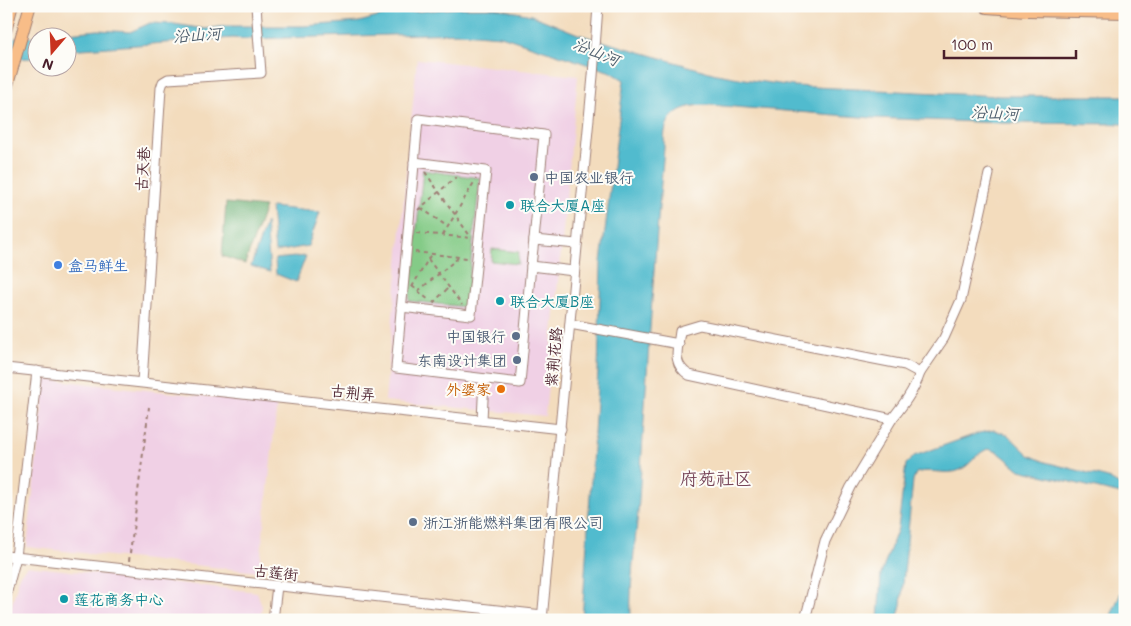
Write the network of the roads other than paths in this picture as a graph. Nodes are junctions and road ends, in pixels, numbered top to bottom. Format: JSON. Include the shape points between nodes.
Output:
{"nodes":[{"id":1,"x":12,"y":6,"type":"edge"},
{"id":2,"x":30,"y":6,"type":"edge"},
{"id":3,"x":598,"y":6,"type":"edge"},
{"id":4,"x":987,"y":6,"type":"edge"},
{"id":5,"x":1093,"y":6,"type":"edge"},
{"id":6,"x":256,"y":11,"type":"edge"},
{"id":7,"x":1125,"y":11,"type":"edge"},
{"id":8,"x":6,"y":28,"type":"edge"},
{"id":9,"x":6,"y":90,"type":"edge"},
{"id":10,"x":414,"y":162,"type":"junction"},
{"id":11,"x":989,"y":174,"type":"dead end"},
{"id":12,"x":534,"y":240,"type":"junction"},
{"id":13,"x":577,"y":244,"type":"junction"},
{"id":14,"x":531,"y":266,"type":"junction"},
{"id":15,"x":574,"y":271,"type":"junction"},
{"id":16,"x":401,"y":307,"type":"junction"},
{"id":17,"x":570,"y":324,"type":"junction"},
{"id":18,"x":679,"y":344,"type":"junction"},
{"id":19,"x":6,"y":368,"type":"edge"},
{"id":20,"x":37,"y":371,"type":"junction"},
{"id":21,"x":920,"y":373,"type":"junction"},
{"id":22,"x":484,"y":379,"type":"junction"},
{"id":23,"x":142,"y":382,"type":"junction"},
{"id":24,"x":892,"y":419,"type":"junction"},
{"id":25,"x":482,"y":420,"type":"junction"},
{"id":26,"x":561,"y":429,"type":"junction"},
{"id":27,"x":6,"y":556,"type":"edge"},
{"id":28,"x":16,"y":558,"type":"junction"},
{"id":29,"x":277,"y":586,"type":"junction"},
{"id":30,"x":6,"y":595,"type":"edge"},
{"id":31,"x":542,"y":617,"type":"edge"},
{"id":32,"x":273,"y":620,"type":"edge"},
{"id":33,"x":805,"y":620,"type":"edge"}],
"edges":[{"from":1,"to":8,"type":"main road"},
{"from":2,"to":9,"type":"main road"},
{"from":3,"to":13,"type":"street","name":"紫荆花路"},
{"from":4,"to":7,"type":"highway","via":[[1027,10]]},
{"from":5,"to":7,"type":"main road"},
{"from":6,"to":23,"type":"street","name":"古天巷","via":[[261,73],[168,79],[161,88]]},
{"from":10,"to":12,"type":"street","via":[[418,119],[544,135]]},
{"from":10,"to":16,"type":"street"},
{"from":10,"to":16,"type":"street","via":[[486,171],[475,238],[477,260],[472,315]]},
{"from":11,"to":21,"type":"street","via":[[961,300],[944,338]]},
{"from":12,"to":13,"type":"street"},
{"from":12,"to":14,"type":"street"},
{"from":13,"to":15,"type":"street","name":"紫荆花路"},
{"from":14,"to":15,"type":"street"},
{"from":14,"to":22,"type":"street","via":[[520,383]]},
{"from":15,"to":17,"type":"street","name":"紫荆花路"},
{"from":16,"to":22,"type":"street","via":[[396,368]]},
{"from":17,"to":18,"type":"street"},
{"from":17,"to":26,"type":"street","name":"紫荆花路"},
{"from":18,"to":21,"type":"street","via":[[680,331],[700,324],[905,365]]},
{"from":18,"to":24,"type":"street","via":[[676,357],[681,370],[689,375]]},
{"from":19,"to":20,"type":"street","name":"古荆弄"},
{"from":20,"to":23,"type":"street","name":"古荆弄"},
{"from":20,"to":28,"type":"street"},
{"from":21,"to":24,"type":"street","via":[[916,385]]},
{"from":22,"to":25,"type":"street"},
{"from":23,"to":25,"type":"street","name":"古荆弄"},
{"from":24,"to":33,"type":"street","via":[[851,487],[825,541]]},
{"from":25,"to":26,"type":"street","name":"古荆弄"},
{"from":26,"to":31,"type":"street","name":"紫荆花路"},
{"from":27,"to":28,"type":"street","name":"古莲街"},
{"from":28,"to":29,"type":"street","name":"古莲街"},
{"from":28,"to":30,"type":"street"},
{"from":29,"to":31,"type":"street","name":"古莲街"},
{"from":29,"to":32,"type":"street"}]}
